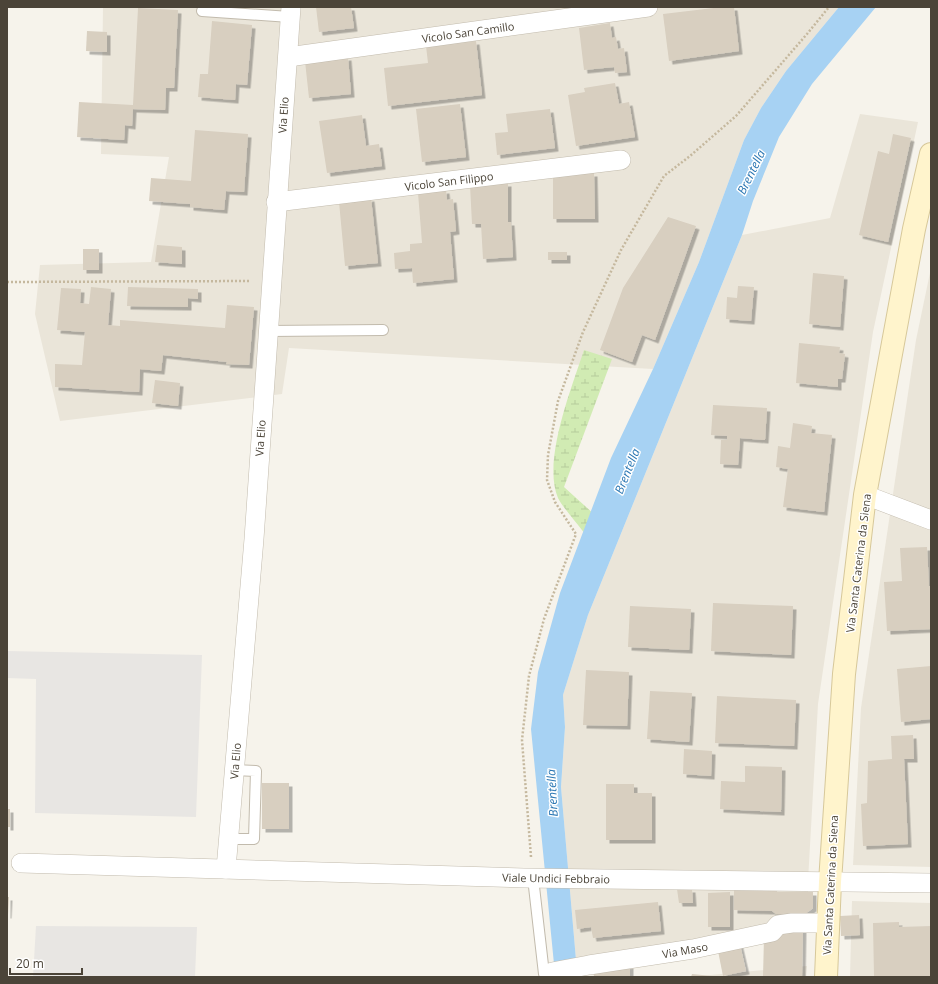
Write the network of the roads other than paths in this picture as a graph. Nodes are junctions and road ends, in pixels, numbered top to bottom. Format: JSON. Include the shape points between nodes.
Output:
{"nodes":[{"id":1,"x":648,"y":7,"type":"edge"},
{"id":2,"x":202,"y":11,"type":"dead end"},
{"id":3,"x":290,"y":12,"type":"edge"},
{"id":4,"x":288,"y":57,"type":"junction"},
{"id":5,"x":931,"y":154,"type":"edge"},
{"id":6,"x":621,"y":160,"type":"dead end"},
{"id":7,"x":276,"y":202,"type":"junction"},
{"id":8,"x":383,"y":330,"type":"dead end"},
{"id":9,"x":268,"y":331,"type":"junction"},
{"id":10,"x":865,"y":496,"type":"junction"},
{"id":11,"x":931,"y":520,"type":"edge"},
{"id":12,"x":234,"y":770,"type":"junction"},
{"id":13,"x":229,"y":839,"type":"junction"},
{"id":14,"x":21,"y":863,"type":"dead end"},
{"id":15,"x":226,"y":869,"type":"junction"},
{"id":16,"x":537,"y":878,"type":"junction"},
{"id":17,"x":830,"y":882,"type":"junction"},
{"id":18,"x":931,"y":883,"type":"edge"},
{"id":19,"x":828,"y":923,"type":"junction"},
{"id":20,"x":545,"y":974,"type":"edge"},
{"id":21,"x":826,"y":977,"type":"edge"}],
"edges":[{"from":1,"to":4,"type":"street","name":"Vicolo San Camillo"},
{"from":2,"to":3,"type":"lane"},
{"from":3,"to":4,"type":"street","name":"Via Elio"},
{"from":4,"to":7,"type":"street","name":"Via Elio"},
{"from":5,"to":10,"type":"street","name":"Via Santa Caterina da Siena","via":[[914,229]]},
{"from":6,"to":7,"type":"street","name":"Vicolo San Filippo"},
{"from":7,"to":9,"type":"street","name":"Via Elio"},
{"from":8,"to":9,"type":"lane"},
{"from":9,"to":12,"type":"street","name":"Via Elio"},
{"from":10,"to":11,"type":"street"},
{"from":10,"to":17,"type":"street","name":"Via Santa Caterina da Siena","via":[[844,674]]},
{"from":12,"to":13,"type":"street","name":"Via Elio"},
{"from":12,"to":13,"type":"lane","via":[[256,771],[254,839]]},
{"from":13,"to":15,"type":"street","name":"Via Elio"},
{"from":14,"to":15,"type":"street","name":"Viale Undici Febbraio"},
{"from":15,"to":16,"type":"street","name":"Viale Undici Febbraio"},
{"from":16,"to":17,"type":"street","name":"Viale Undici Febbraio"},
{"from":16,"to":20,"type":"lane"},
{"from":17,"to":18,"type":"street","name":"Viale Undici Febbraio"},
{"from":17,"to":19,"type":"street","name":"Via Santa Caterina da Siena"},
{"from":19,"to":20,"type":"street","name":"Via Maso","via":[[778,925],[772,932],[693,950]]},
{"from":19,"to":21,"type":"street","name":"Via Santa Caterina da Siena"}]}
